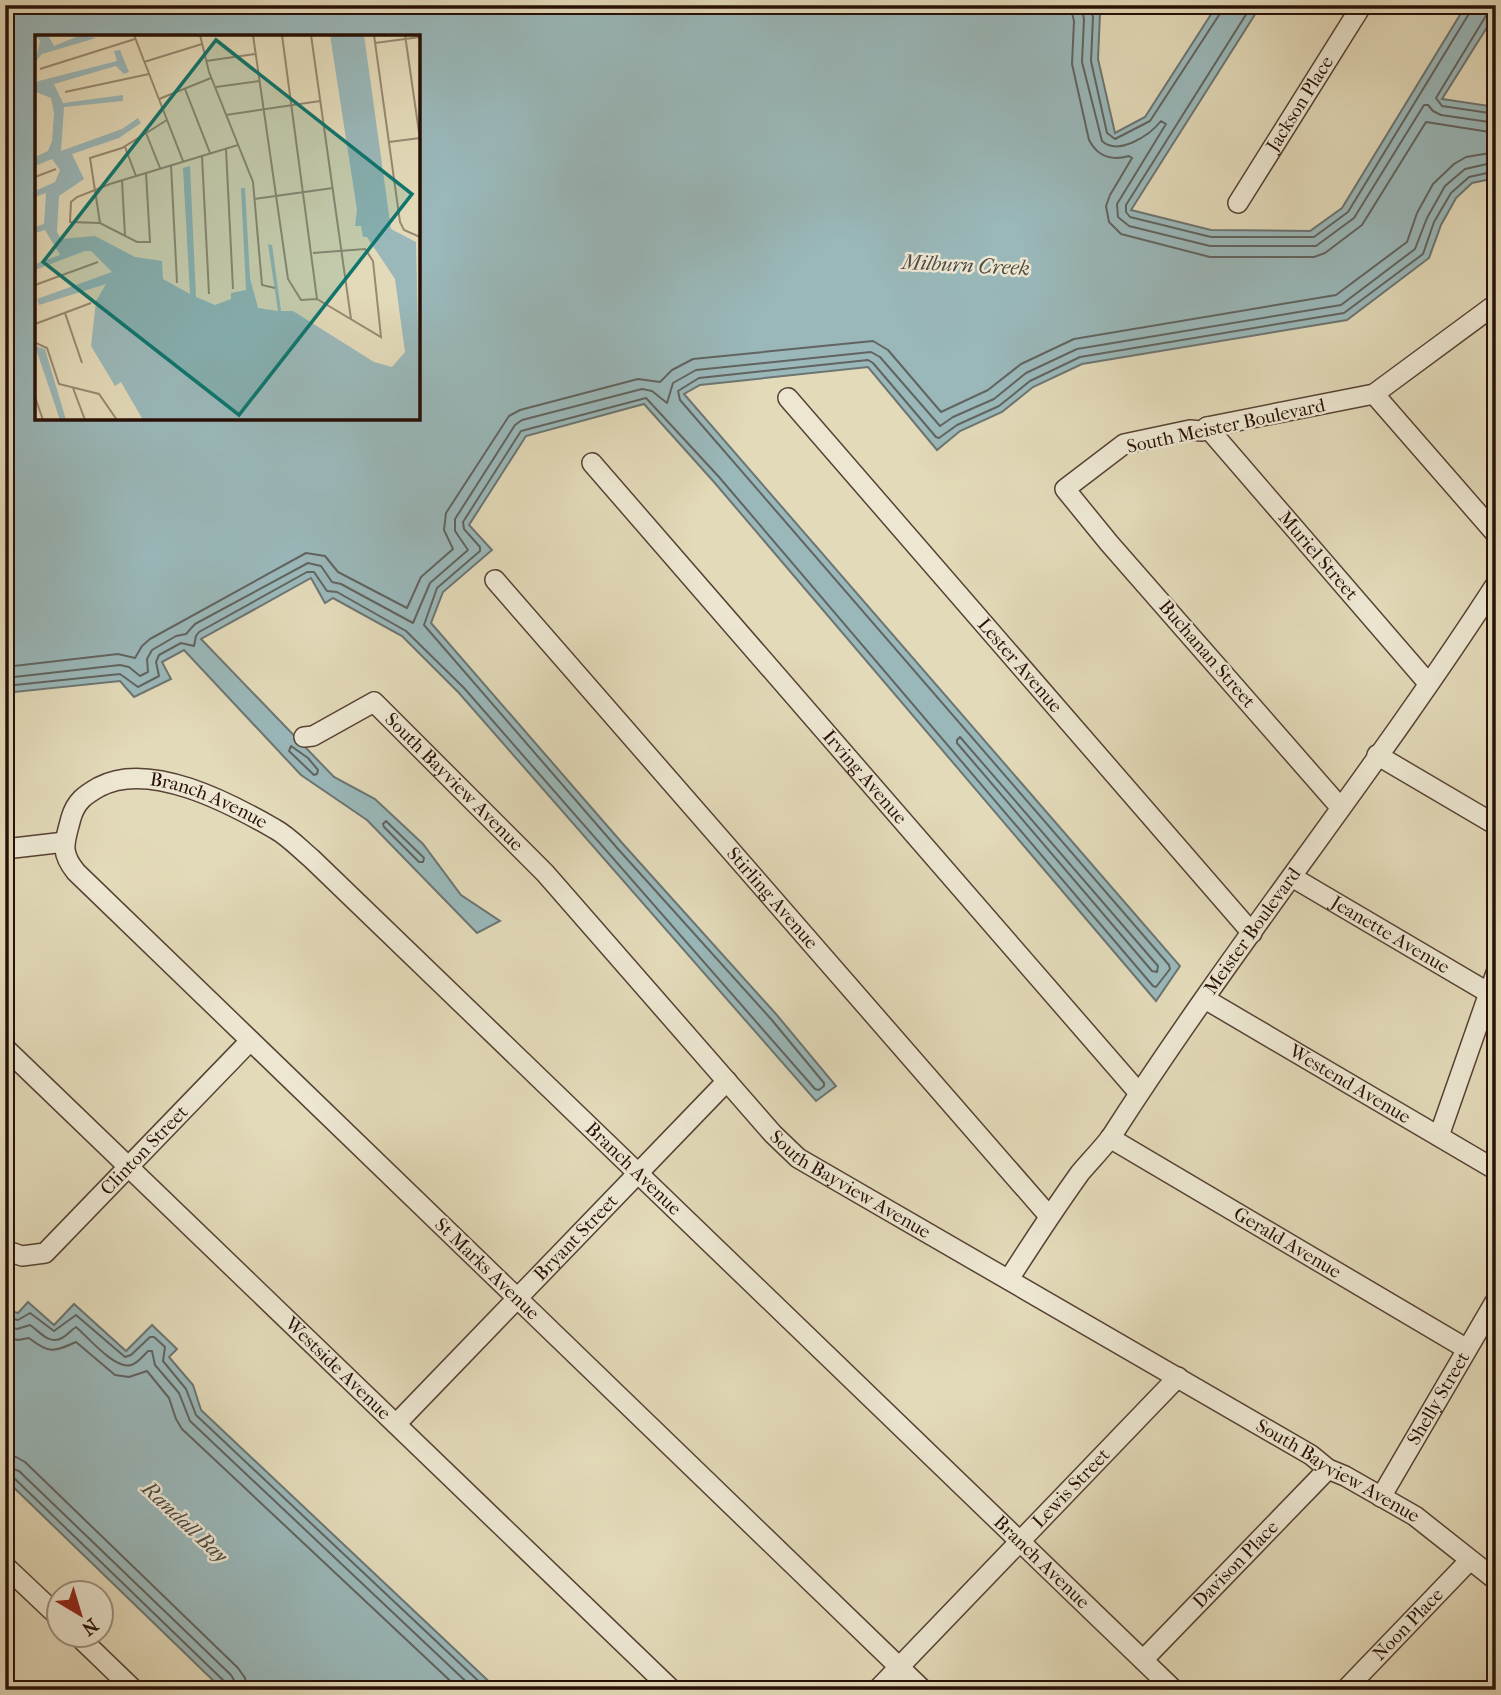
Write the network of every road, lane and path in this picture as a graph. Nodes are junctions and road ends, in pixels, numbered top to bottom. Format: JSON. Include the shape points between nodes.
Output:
{"nodes":[{"id":1,"x":1362,"y":5,"type":"edge"},
{"id":2,"x":1238,"y":203,"type":"dead end"},
{"id":3,"x":1496,"y":304,"type":"edge"},
{"id":4,"x":1374,"y":394,"type":"junction"},
{"id":5,"x":788,"y":398,"type":"dead end"},
{"id":6,"x":1207,"y":427,"type":"junction"},
{"id":7,"x":592,"y":463,"type":"dead end"},
{"id":8,"x":1075,"y":501,"type":"joint"},
{"id":9,"x":1496,"y":534,"type":"edge"},
{"id":10,"x":495,"y":580,"type":"dead end"},
{"id":11,"x":1496,"y":584,"type":"edge"},
{"id":12,"x":1428,"y":683,"type":"junction"},
{"id":13,"x":304,"y":737,"type":"dead end"},
{"id":14,"x":1377,"y":755,"type":"junction"},
{"id":15,"x":1340,"y":807,"type":"junction"},
{"id":16,"x":1496,"y":825,"type":"edge"},
{"id":17,"x":65,"y":842,"type":"junction"},
{"id":18,"x":5,"y":849,"type":"edge"},
{"id":19,"x":1292,"y":877,"type":"junction"},
{"id":20,"x":1252,"y":933,"type":"junction"},
{"id":21,"x":1496,"y":973,"type":"edge"},
{"id":22,"x":1489,"y":993,"type":"junction"},
{"id":23,"x":1205,"y":999,"type":"junction"},
{"id":24,"x":250,"y":1041,"type":"junction"},
{"id":25,"x":5,"y":1048,"type":"edge"},
{"id":26,"x":727,"y":1082,"type":"junction"},
{"id":27,"x":1139,"y":1092,"type":"junction"},
{"id":28,"x":1438,"y":1136,"type":"junction"},
{"id":29,"x":1110,"y":1138,"type":"junction"},
{"id":30,"x":130,"y":1167,"type":"junction"},
{"id":31,"x":1496,"y":1170,"type":"edge"},
{"id":32,"x":638,"y":1174,"type":"junction"},
{"id":33,"x":1049,"y":1216,"type":"junction"},
{"id":34,"x":5,"y":1250,"type":"edge"},
{"id":35,"x":1009,"y":1279,"type":"junction"},
{"id":36,"x":518,"y":1299,"type":"junction"},
{"id":37,"x":1496,"y":1300,"type":"edge"},
{"id":38,"x":1467,"y":1349,"type":"junction"},
{"id":39,"x":1178,"y":1377,"type":"junction"},
{"id":40,"x":396,"y":1424,"type":"junction"},
{"id":41,"x":1328,"y":1469,"type":"junction"},
{"id":42,"x":1381,"y":1497,"type":"junction"},
{"id":43,"x":1020,"y":1541,"type":"junction"},
{"id":44,"x":1470,"y":1560,"type":"junction"},
{"id":45,"x":5,"y":1566,"type":"edge"},
{"id":46,"x":1496,"y":1580,"type":"edge"},
{"id":47,"x":46,"y":1605,"type":"edge"},
{"id":48,"x":93,"y":1650,"type":"edge"},
{"id":49,"x":1143,"y":1660,"type":"junction"},
{"id":50,"x":900,"y":1667,"type":"junction"},
{"id":51,"x":134,"y":1690,"type":"edge"},
{"id":52,"x":672,"y":1690,"type":"edge"},
{"id":53,"x":877,"y":1690,"type":"edge"},
{"id":54,"x":923,"y":1690,"type":"edge"},
{"id":55,"x":1174,"y":1690,"type":"edge"},
{"id":56,"x":1345,"y":1690,"type":"edge"}],
"edges":[{"from":1,"to":2,"type":"street","name":"Jackson Place"},
{"from":3,"to":4,"type":"street"},
{"from":4,"to":6,"type":"street","name":"South Meister Boulevard"},
{"from":4,"to":9,"type":"street"},
{"from":5,"to":20,"type":"street","name":"Lester Avenue"},
{"from":6,"to":8,"type":"street","name":"South Meister Boulevard","via":[[1124,444],[1065,489]]},
{"from":6,"to":12,"type":"street","name":"Muriel Street"},
{"from":7,"to":27,"type":"street","name":"Irving Avenue"},
{"from":8,"to":15,"type":"street","name":"Buchanan Street"},
{"from":10,"to":33,"type":"street","name":"Stirling Avenue"},
{"from":11,"to":12,"type":"street","name":"Meister Boulevard"},
{"from":12,"to":14,"type":"street","name":"Meister Boulevard"},
{"from":13,"to":26,"type":"street","name":"South Bayview Avenue","via":[[374,702],[545,873]]},
{"from":14,"to":15,"type":"street","name":"Meister Boulevard"},
{"from":14,"to":16,"type":"street"},
{"from":15,"to":19,"type":"street","name":"Meister Boulevard"},
{"from":17,"to":18,"type":"street"},
{"from":17,"to":24,"type":"street","name":"St Marks Avenue","via":[[66,860],[76,872]]},
{"from":17,"to":32,"type":"street","name":"Branch Avenue","via":[[82,797],[107,783],[132,778],[189,788],[276,830],[313,859]]},
{"from":19,"to":20,"type":"street","name":"Meister Boulevard"},
{"from":19,"to":22,"type":"street","name":"Jeanette Avenue"},
{"from":20,"to":23,"type":"street","name":"Meister Boulevard"},
{"from":21,"to":22,"type":"street"},
{"from":22,"to":28,"type":"street"},
{"from":23,"to":27,"type":"street","name":"Meister Boulevard"},
{"from":23,"to":28,"type":"street","name":"Westend Avenue"},
{"from":24,"to":30,"type":"street","name":"Clinton Street"},
{"from":24,"to":36,"type":"street","name":"St Marks Avenue"},
{"from":25,"to":30,"type":"street","name":"Westside Avenue"},
{"from":26,"to":32,"type":"street","name":"Bryant Street"},
{"from":26,"to":35,"type":"street","name":"South Bayview Avenue","via":[[798,1158]]},
{"from":27,"to":29,"type":"street","name":"Meister Boulevard"},
{"from":28,"to":31,"type":"street","name":"Westend Avenue"},
{"from":29,"to":33,"type":"street","name":"Meister Boulevard"},
{"from":29,"to":38,"type":"street","name":"Gerald Avenue"},
{"from":30,"to":34,"type":"street","name":"Clinton Street","via":[[45,1253],[22,1256]]},
{"from":30,"to":40,"type":"street","name":"Westside Avenue"},
{"from":32,"to":36,"type":"street","name":"Bryant Street"},
{"from":32,"to":43,"type":"street","name":"Branch Avenue"},
{"from":33,"to":35,"type":"street","name":"Meister Boulevard"},
{"from":35,"to":39,"type":"street","name":"South Bayview Avenue"},
{"from":36,"to":40,"type":"street","name":"Bryant Street"},
{"from":36,"to":50,"type":"street","name":"St Marks Avenue"},
{"from":37,"to":38,"type":"street","name":"Shelly Street"},
{"from":38,"to":42,"type":"street","name":"Shelly Street"},
{"from":39,"to":41,"type":"street","name":"South Bayview Avenue"},
{"from":39,"to":43,"type":"street","name":"Lewis Street"},
{"from":40,"to":52,"type":"street","name":"Westside Avenue"},
{"from":41,"to":42,"type":"street","name":"South Bayview Avenue"},
{"from":41,"to":49,"type":"street","name":"Davison Place"},
{"from":42,"to":44,"type":"street","name":"South Bayview Avenue","via":[[1415,1516]]},
{"from":43,"to":49,"type":"street","name":"Branch Avenue"},
{"from":43,"to":50,"type":"street","name":"Lewis Street"},
{"from":44,"to":46,"type":"street","name":"South Bayview Avenue"},
{"from":44,"to":56,"type":"street","name":"Noon Place"},
{"from":45,"to":47,"type":"street"},
{"from":48,"to":51,"type":"street"},
{"from":49,"to":55,"type":"street","name":"Branch Avenue"},
{"from":50,"to":53,"type":"street","name":"Lewis Street"},
{"from":50,"to":54,"type":"street","name":"St Marks Avenue"}]}
